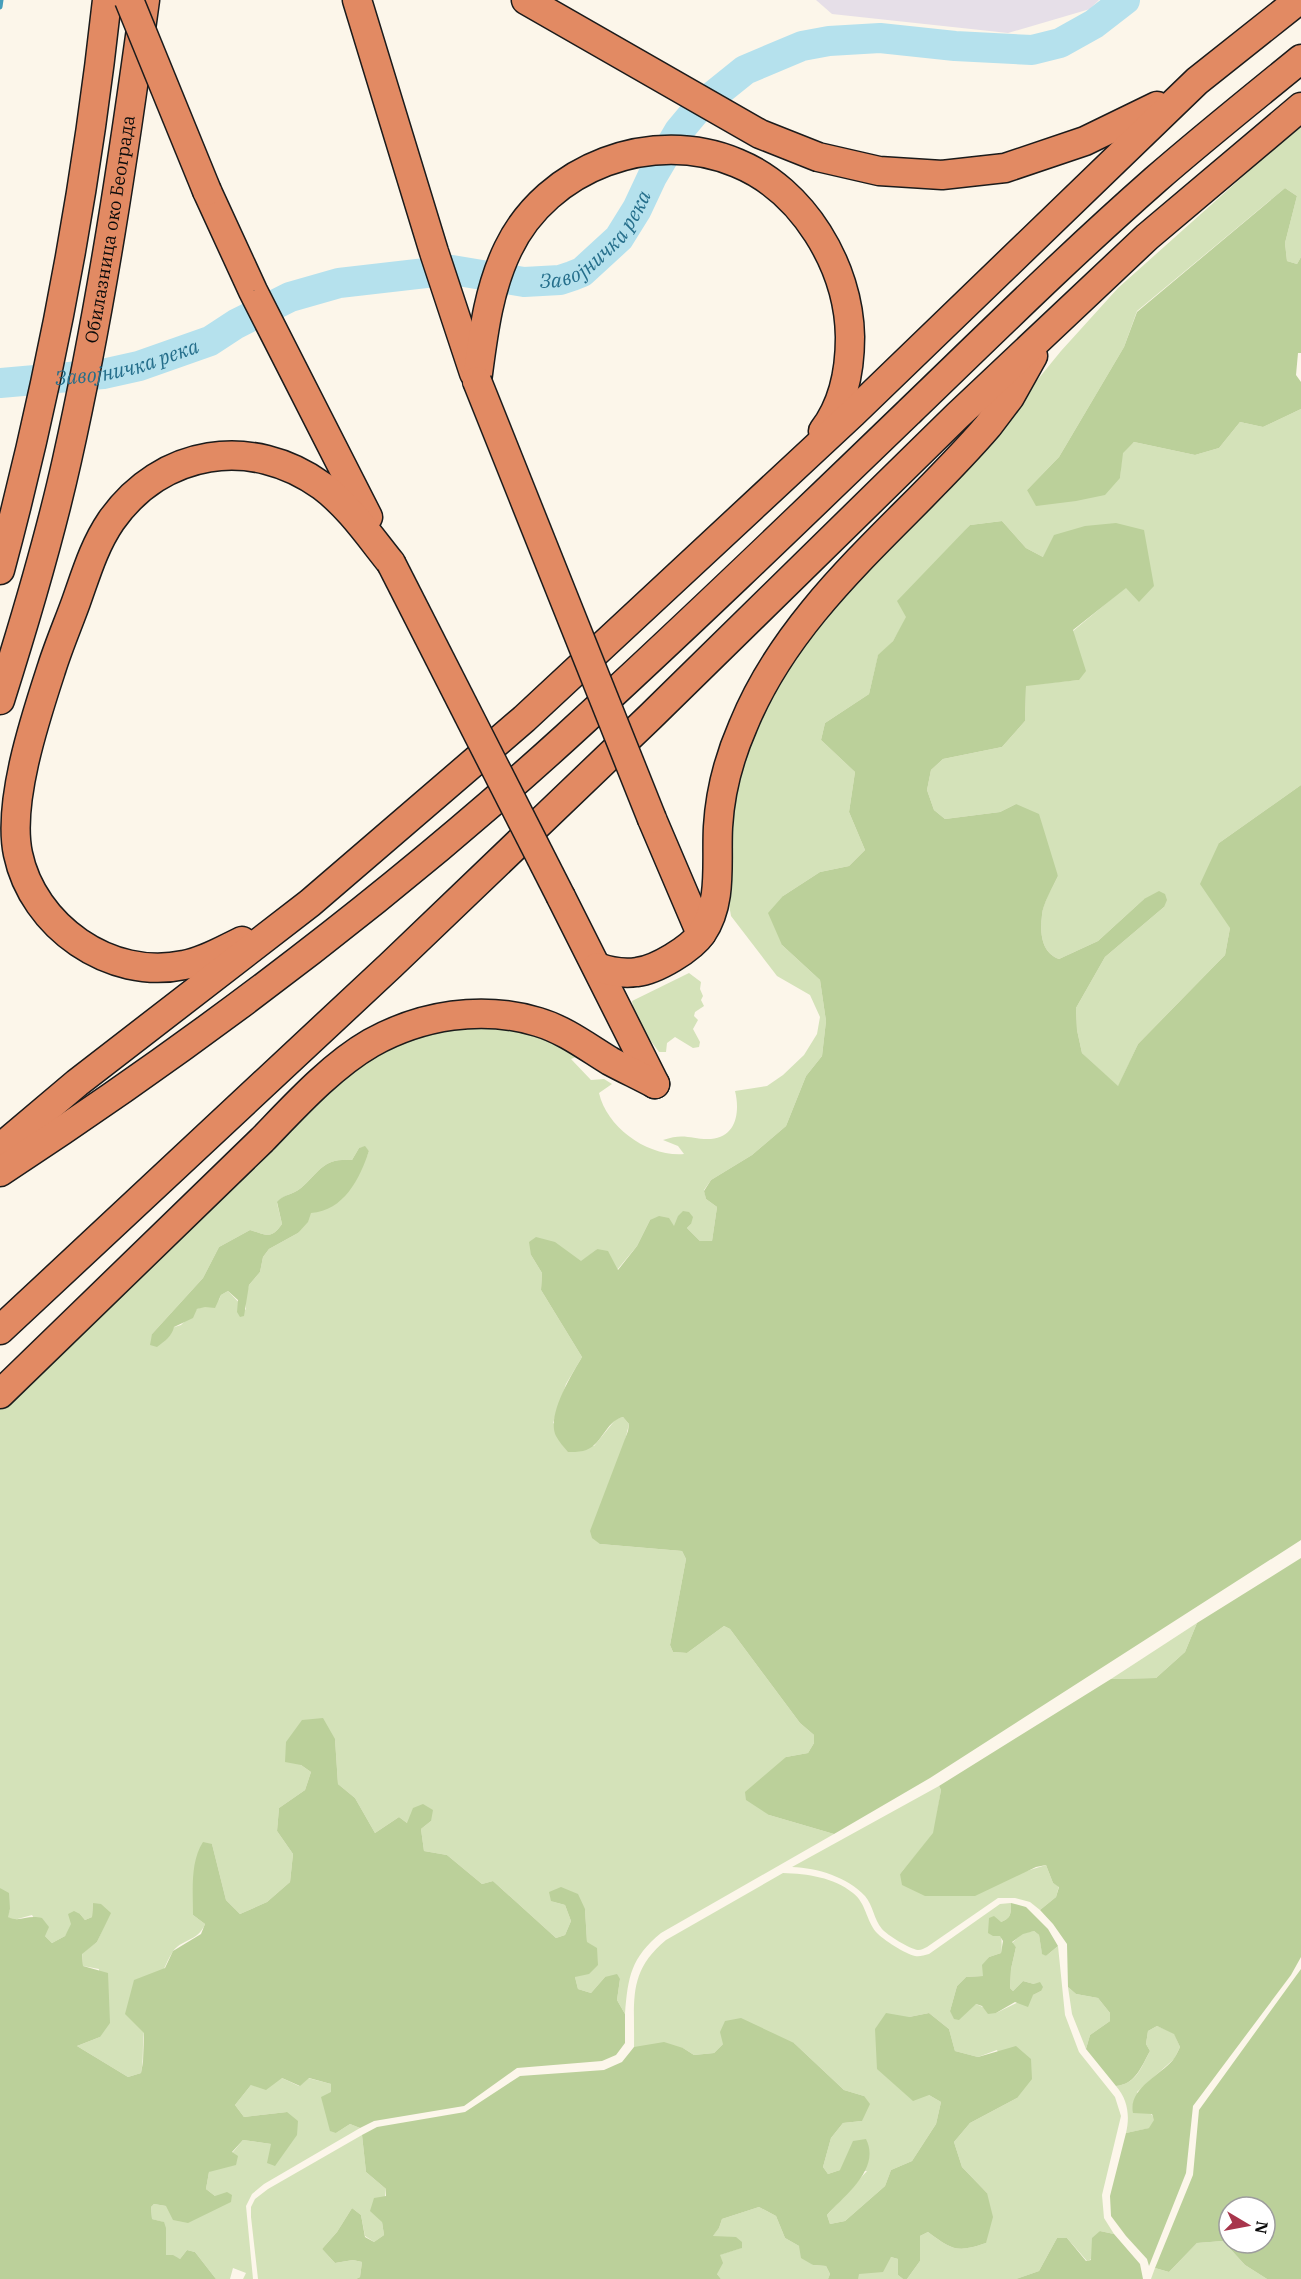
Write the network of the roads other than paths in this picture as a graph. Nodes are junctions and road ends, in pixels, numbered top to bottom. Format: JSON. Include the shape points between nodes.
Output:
{"nodes":[{"id":1,"x":107,"y":0,"type":"edge"},
{"id":2,"x":129,"y":0,"type":"edge"},
{"id":3,"x":145,"y":0,"type":"edge"},
{"id":4,"x":357,"y":0,"type":"edge"},
{"id":5,"x":526,"y":0,"type":"edge"},
{"id":6,"x":1299,"y":0,"type":"edge"},
{"id":7,"x":1301,"y":59,"type":"edge"},
{"id":8,"x":1197,"y":81,"type":"junction"},
{"id":9,"x":1301,"y":108,"type":"edge"},
{"id":10,"x":1048,"y":331,"type":"junction"},
{"id":11,"x":477,"y":381,"type":"junction"},
{"id":12,"x":799,"y":462,"type":"junction"},
{"id":13,"x":391,"y":562,"type":"junction"},
{"id":14,"x":0,"y":570,"type":"edge"},
{"id":15,"x":0,"y":700,"type":"edge"},
{"id":16,"x":310,"y":903,"type":"junction"},
{"id":17,"x":701,"y":934,"type":"junction"},
{"id":18,"x":597,"y":967,"type":"junction"},
{"id":19,"x":0,"y":1148,"type":"edge"},
{"id":20,"x":0,"y":1172,"type":"edge"},
{"id":21,"x":0,"y":1330,"type":"edge"},
{"id":22,"x":0,"y":1394,"type":"edge"}],
"edges":[{"from":1,"to":14,"type":"highway","name":"Обилазница око Београда","via":[[87,159],[55,338]]},
{"from":2,"to":13,"type":"highway","bridge":true,"via":[[236,253]]},
{"from":3,"to":15,"type":"highway","name":"Обилазница око Београда","via":[[119,183],[67,460]]},
{"from":4,"to":11,"type":"highway"},
{"from":5,"to":8,"type":"highway","via":[[788,147],[849,165],[911,174],[974,173],[1005,168],[1085,141],[1152,109]]},
{"from":6,"to":8,"type":"highway"},
{"from":7,"to":20,"type":"highway","via":[[1154,180],[670,640],[450,839],[239,1007]]},
{"from":8,"to":12,"type":"highway"},
{"from":9,"to":10,"type":"highway","via":[[1165,221]]},
{"from":10,"to":17,"type":"highway","via":[[1010,397],[988,426],[833,587],[768,675],[748,713],[727,774],[718,827],[716,897]]},
{"from":10,"to":21,"type":"highway","via":[[399,957]]},
{"from":11,"to":12,"type":"highway","via":[[498,270],[522,225],[551,193],[583,171],[615,158],[650,151],[707,154],[745,166],[776,187],[815,230],[835,266],[846,304],[850,348],[842,392],[833,418]]},
{"from":11,"to":17,"type":"highway","bridge":true},
{"from":12,"to":16,"type":"highway","via":[[524,719]]},
{"from":13,"to":16,"type":"highway","via":[[338,499],[302,474],[261,458],[240,455],[201,458],[179,465],[158,476],[123,505],[110,523],[85,571],[33,723],[17,809],[17,853],[38,902],[52,921],[86,948],[130,965],[183,966],[214,956]]},
{"from":13,"to":18,"type":"highway","bridge":true},
{"from":16,"to":19,"type":"highway","via":[[77,1083]]},
{"from":17,"to":18,"type":"highway","via":[[684,950],[640,972],[610,972]]},
{"from":18,"to":22,"type":"highway","via":[[655,1083],[565,1033],[504,1015],[438,1017],[369,1044],[298,1102]]}]}
